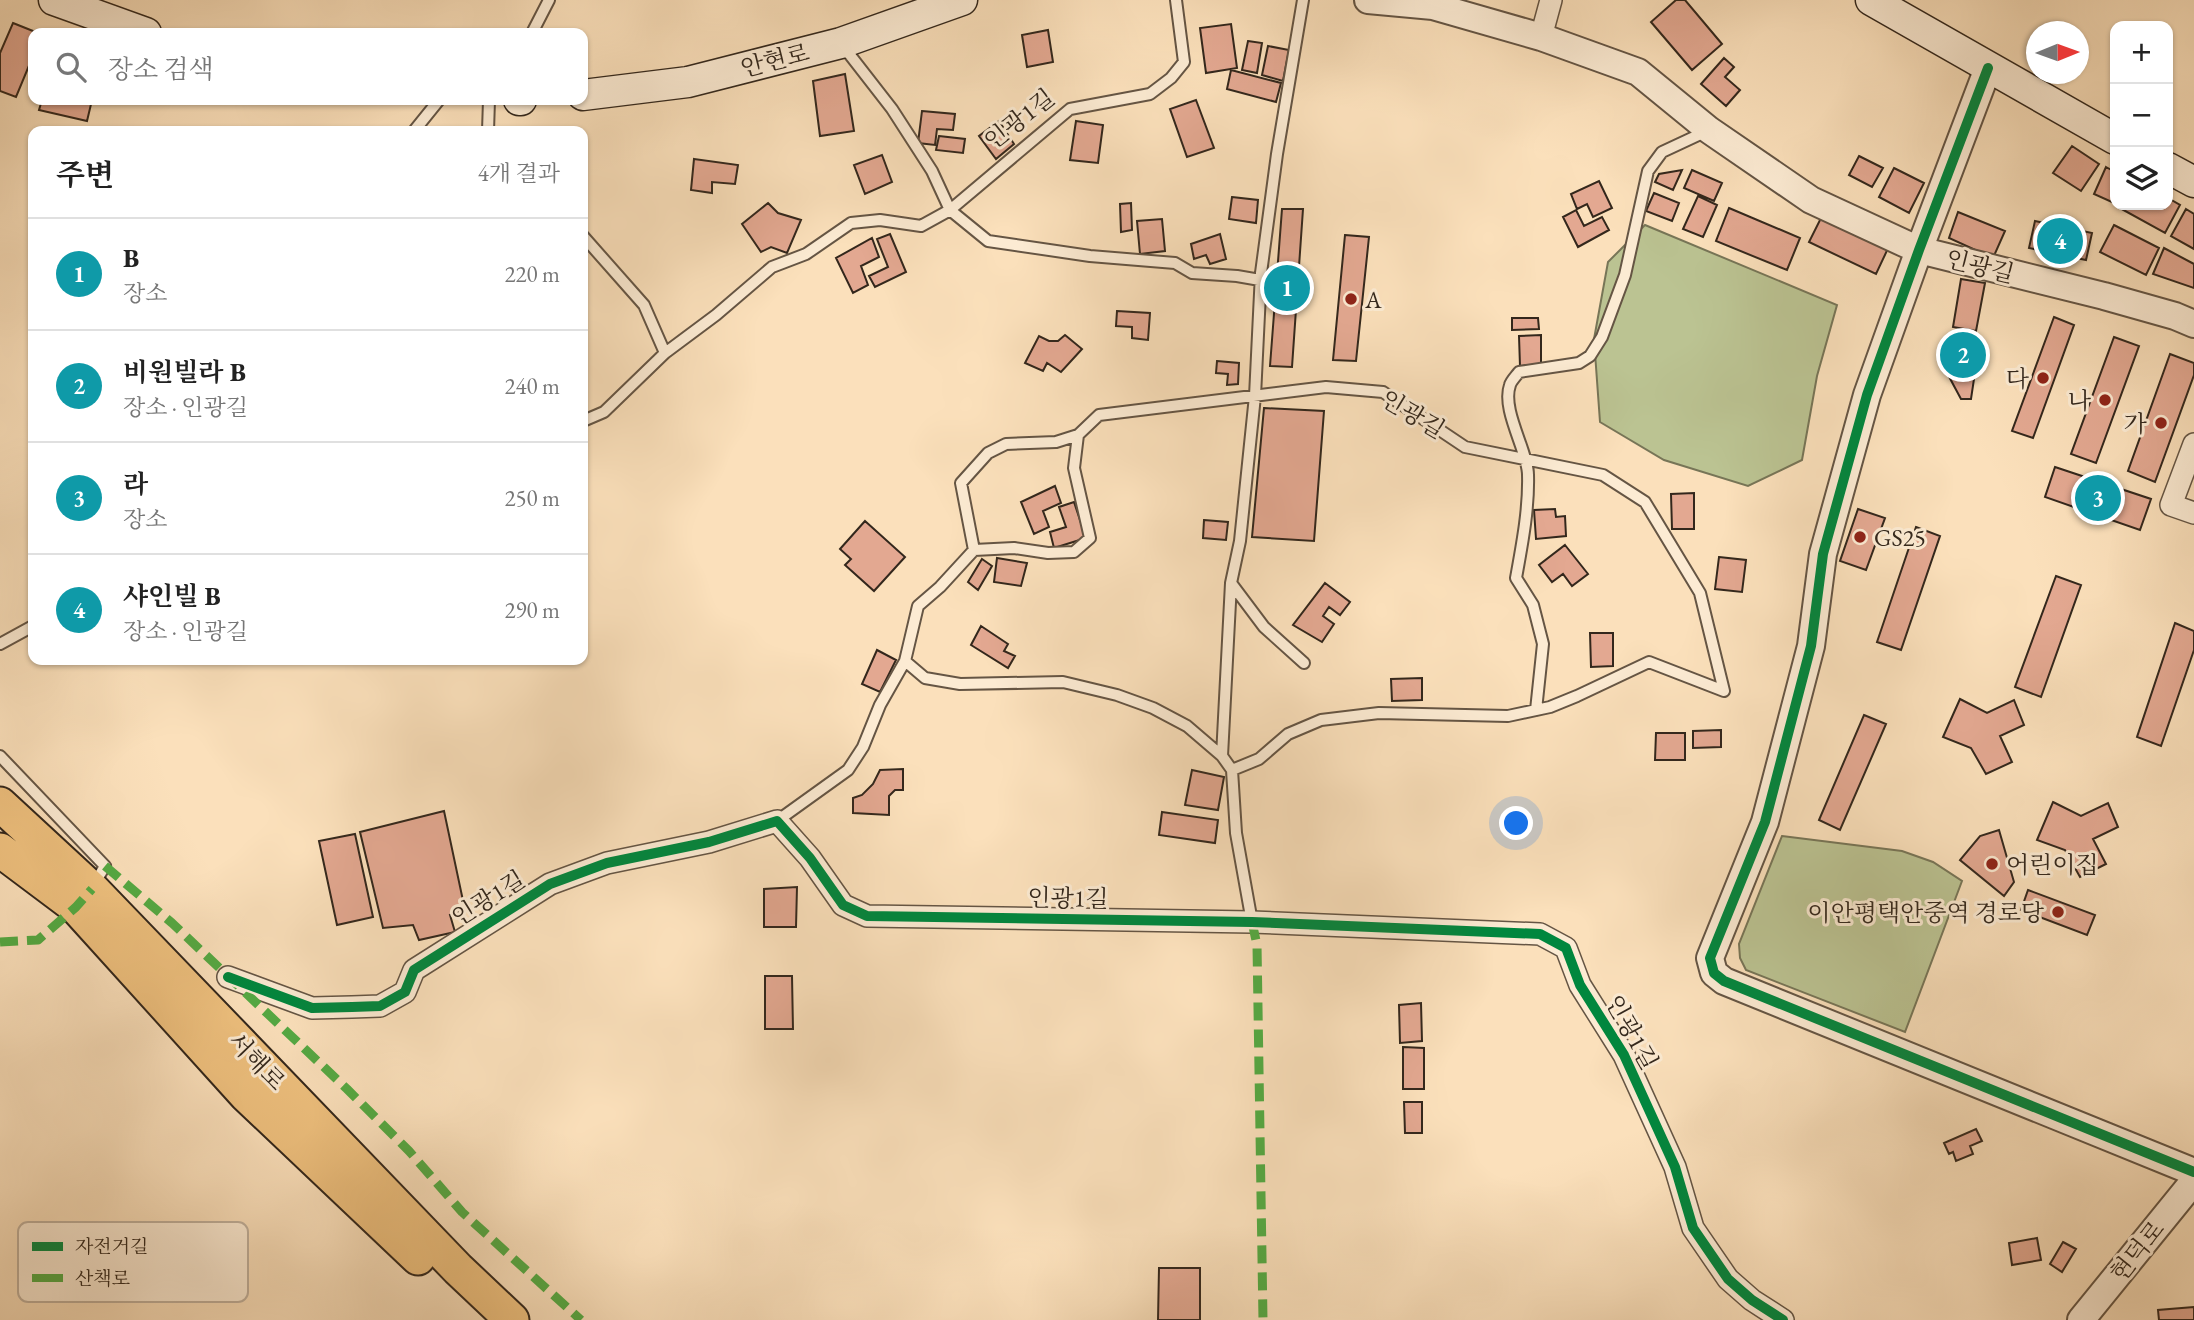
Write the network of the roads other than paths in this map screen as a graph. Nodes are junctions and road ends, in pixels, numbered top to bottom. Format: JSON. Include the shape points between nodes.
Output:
{"nodes":[{"id":1,"x":54,"y":0,"type":"edge"},
{"id":2,"x":549,"y":0,"type":"edge"},
{"id":3,"x":962,"y":0,"type":"edge"},
{"id":4,"x":1176,"y":0,"type":"edge"},
{"id":5,"x":1303,"y":0,"type":"edge"},
{"id":6,"x":1368,"y":0,"type":"edge"},
{"id":7,"x":1551,"y":0,"type":"edge"},
{"id":8,"x":1871,"y":0,"type":"edge"},
{"id":9,"x":132,"y":28,"type":"edge"},
{"id":10,"x":535,"y":28,"type":"edge"},
{"id":11,"x":1541,"y":37,"type":"junction"},
{"id":12,"x":841,"y":43,"type":"junction"},
{"id":13,"x":1988,"y":68,"type":"junction"},
{"id":14,"x":588,"y":94,"type":"edge"},
{"id":15,"x":435,"y":105,"type":"edge"},
{"id":16,"x":489,"y":105,"type":"edge"},
{"id":17,"x":418,"y":126,"type":"edge"},
{"id":18,"x":488,"y":126,"type":"edge"},
{"id":19,"x":1709,"y":130,"type":"junction"},
{"id":20,"x":2110,"y":136,"type":"edge"},
{"id":21,"x":2173,"y":171,"type":"edge"},
{"id":22,"x":2194,"y":182,"type":"edge"},
{"id":23,"x":950,"y":210,"type":"junction"},
{"id":24,"x":588,"y":242,"type":"edge"},
{"id":25,"x":1919,"y":250,"type":"junction"},
{"id":26,"x":1260,"y":280,"type":"junction"},
{"id":27,"x":2194,"y":324,"type":"edge"},
{"id":28,"x":665,"y":353,"type":"junction"},
{"id":29,"x":1255,"y":396,"type":"junction"},
{"id":30,"x":588,"y":419,"type":"edge"},
{"id":31,"x":1078,"y":435,"type":"junction"},
{"id":32,"x":2194,"y":444,"type":"edge"},
{"id":33,"x":1525,"y":460,"type":"junction"},
{"id":34,"x":2194,"y":513,"type":"edge"},
{"id":35,"x":974,"y":551,"type":"junction"},
{"id":36,"x":1231,"y":583,"type":"junction"},
{"id":37,"x":28,"y":629,"type":"edge"},
{"id":38,"x":0,"y":644,"type":"edge"},
{"id":39,"x":905,"y":661,"type":"junction"},
{"id":40,"x":1304,"y":663,"type":"dead end"},
{"id":41,"x":1536,"y":710,"type":"junction"},
{"id":42,"x":0,"y":756,"type":"edge"},
{"id":43,"x":1222,"y":756,"type":"junction"},
{"id":44,"x":1232,"y":770,"type":"junction"},
{"id":45,"x":0,"y":804,"type":"edge"},
{"id":46,"x":777,"y":821,"type":"junction"},
{"id":47,"x":0,"y":850,"type":"edge"},
{"id":48,"x":92,"y":889,"type":"junction"},
{"id":49,"x":1252,"y":922,"type":"junction"},
{"id":50,"x":228,"y":977,"type":"dead end"},
{"id":51,"x":2194,"y":1172,"type":"edge"},
{"id":52,"x":2194,"y":1181,"type":"edge"},
{"id":53,"x":483,"y":1320,"type":"edge"},
{"id":54,"x":512,"y":1320,"type":"edge"},
{"id":55,"x":1783,"y":1320,"type":"edge"},
{"id":56,"x":2081,"y":1320,"type":"edge"}],
"edges":[{"from":1,"to":9,"type":"main road"},
{"from":2,"to":10,"type":"lane"},
{"from":3,"to":12,"type":"main road","name":"안현로"},
{"from":4,"to":23,"type":"lane","name":"인광1길","via":[[1184,62],[1171,78],[1150,94],[1070,109]]},
{"from":5,"to":26,"type":"lane"},
{"from":6,"to":11,"type":"street","name":"인광길","via":[[1433,6]]},
{"from":7,"to":11,"type":"street"},
{"from":8,"to":13,"type":"main road"},
{"from":11,"to":19,"type":"street","name":"인광길","via":[[1638,72]]},
{"from":12,"to":14,"type":"main road","name":"안현로","via":[[688,82]]},
{"from":12,"to":23,"type":"lane","via":[[892,108],[932,171]]},
{"from":13,"to":20,"type":"main road"},
{"from":13,"to":25,"type":"street"},
{"from":15,"to":17,"type":"lane"},
{"from":16,"to":18,"type":"lane"},
{"from":19,"to":25,"type":"street","name":"인광길","via":[[1811,200]]},
{"from":19,"to":33,"type":"lane","via":[[1662,152],[1648,171],[1625,275],[1590,356],[1579,363],[1519,372],[1510,385],[1515,432]]},
{"from":21,"to":22,"type":"main road"},
{"from":23,"to":26,"type":"lane","via":[[988,241],[1090,256],[1175,262],[1192,273]]},
{"from":23,"to":28,"type":"lane","name":"인광1길","via":[[921,226],[880,220],[852,223],[806,254],[772,267]]},
{"from":24,"to":28,"type":"lane","via":[[644,305]]},
{"from":25,"to":27,"type":"street","name":"인광길"},
{"from":25,"to":51,"type":"street","via":[[1867,395],[1823,554],[1811,646],[1769,808],[1710,958],[1714,973],[1724,981]]},
{"from":26,"to":29,"type":"lane"},
{"from":28,"to":30,"type":"lane","name":"인광1길","via":[[604,412]]},
{"from":29,"to":31,"type":"lane","via":[[1099,415]]},
{"from":29,"to":33,"type":"lane","name":"인광길","via":[[1326,387],[1383,392],[1465,447]]},
{"from":29,"to":36,"type":"lane","via":[[1240,541]]},
{"from":31,"to":35,"type":"lane","via":[[1056,442],[1006,444],[988,453],[961,483]]},
{"from":31,"to":35,"type":"lane","via":[[1074,468],[1090,538],[1074,552]]},
{"from":32,"to":34,"type":"street","via":[[2171,505]]},
{"from":33,"to":41,"type":"lane","via":[[1527,486],[1516,578],[1533,605],[1544,644]]},
{"from":33,"to":41,"type":"lane","name":"인광길","via":[[1602,475],[1645,502],[1700,593],[1724,691],[1648,662]]},
{"from":35,"to":39,"type":"lane","name":"인광1길","via":[[918,606]]},
{"from":36,"to":40,"type":"lane","via":[[1264,627]]},
{"from":36,"to":43,"type":"lane"},
{"from":37,"to":38,"type":"lane"},
{"from":39,"to":43,"type":"lane","via":[[925,678],[960,684],[1063,682],[1117,695],[1187,726]]},
{"from":39,"to":46,"type":"lane","name":"인광1길","via":[[848,770]]},
{"from":41,"to":44,"type":"lane","via":[[1508,716],[1379,713],[1321,720],[1288,734],[1259,759]]},
{"from":42,"to":48,"type":"lane","via":[[105,866]]},
{"from":43,"to":44,"type":"lane"},
{"from":44,"to":49,"type":"lane","via":[[1236,833]]},
{"from":45,"to":48,"type":"main road","name":"서해로"},
{"from":46,"to":49,"type":"street","name":"인광1길","via":[[843,905],[867,916]]},
{"from":46,"to":50,"type":"street","name":"인광1길","via":[[709,842],[607,863],[550,884],[414,970],[405,992],[380,1006],[312,1008]]},
{"from":47,"to":53,"type":"main road","name":"서해로","via":[[76,907],[246,1095]]},
{"from":48,"to":54,"type":"main road","name":"서해로"},
{"from":49,"to":55,"type":"street","name":"인광1길","via":[[1540,934],[1566,948],[1580,985],[1624,1055],[1675,1167],[1693,1228],[1728,1279]]},
{"from":52,"to":56,"type":"street","name":"현덕로"}]}
